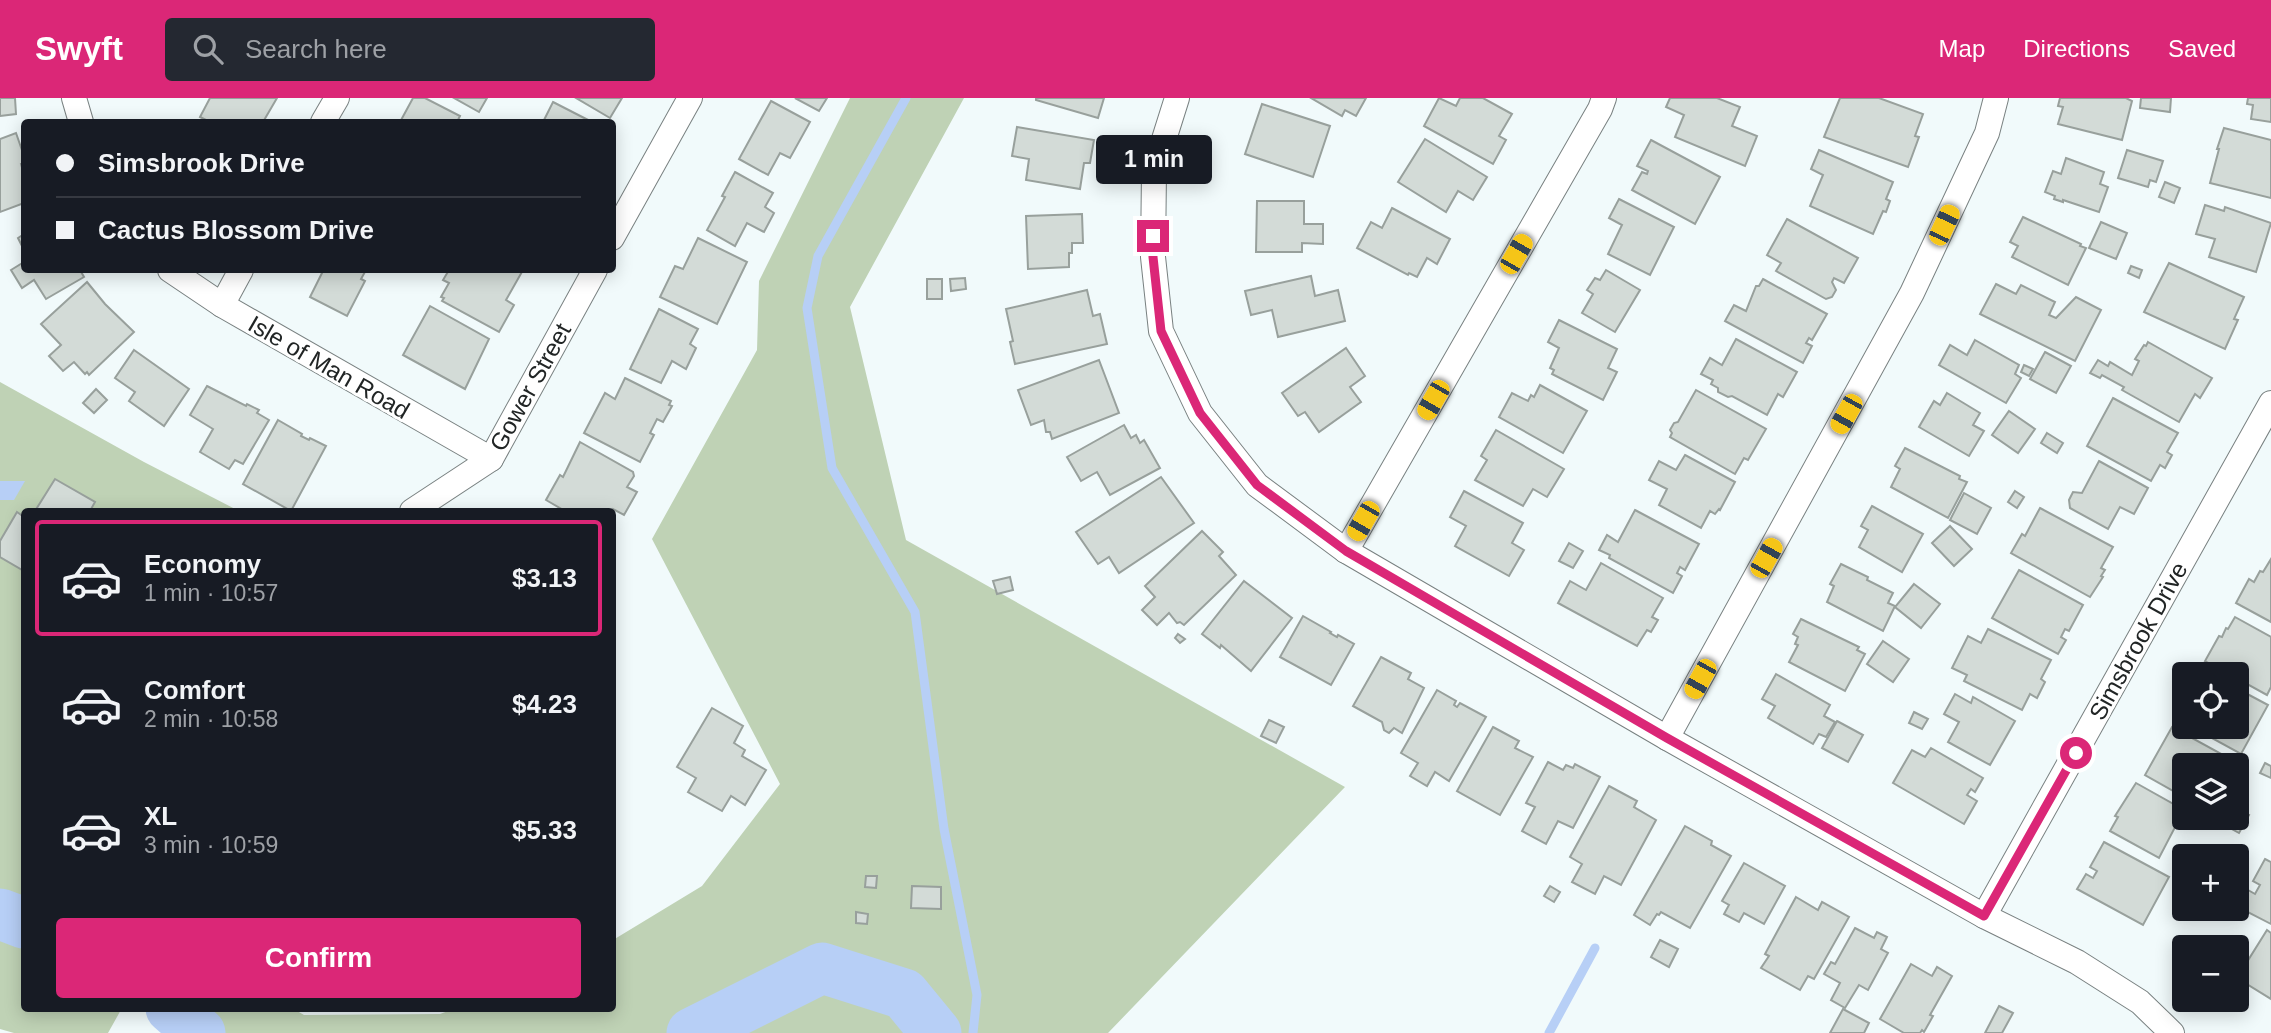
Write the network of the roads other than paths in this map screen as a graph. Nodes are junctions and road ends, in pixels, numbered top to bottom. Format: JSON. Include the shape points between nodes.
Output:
{"nodes":[{"id":1,"x":74,"y":98,"type":"edge"},
{"id":2,"x":337,"y":98,"type":"edge"},
{"id":3,"x":690,"y":98,"type":"edge"},
{"id":4,"x":1177,"y":98,"type":"edge"},
{"id":5,"x":1604,"y":98,"type":"edge"},
{"id":6,"x":1997,"y":98,"type":"edge"},
{"id":7,"x":80,"y":119,"type":"edge"},
{"id":8,"x":325,"y":119,"type":"edge"},
{"id":9,"x":616,"y":231,"type":"edge"},
{"id":10,"x":174,"y":273,"type":"edge"},
{"id":11,"x":239,"y":273,"type":"edge"},
{"id":12,"x":593,"y":273,"type":"edge"},
{"id":13,"x":222,"y":305,"type":"junction"},
{"id":14,"x":2271,"y":403,"type":"edge"},
{"id":15,"x":491,"y":459,"type":"junction"},
{"id":16,"x":417,"y":508,"type":"edge"},
{"id":17,"x":1346,"y":551,"type":"junction"},
{"id":18,"x":1667,"y":738,"type":"junction"},
{"id":19,"x":1984,"y":916,"type":"junction"},
{"id":20,"x":2172,"y":1033,"type":"edge"}],
"edges":[{"from":1,"to":7,"type":"street"},
{"from":2,"to":8,"type":"street"},
{"from":3,"to":9,"type":"street"},
{"from":4,"to":17,"type":"street","via":[[1154,171],[1153,257],[1161,331],[1200,413],[1257,485]]},
{"from":5,"to":17,"type":"street"},
{"from":6,"to":18,"type":"street","via":[[1987,133],[1912,293]]},
{"from":10,"to":13,"type":"street","name":"Isle of Man Road"},
{"from":11,"to":13,"type":"street"},
{"from":12,"to":15,"type":"street","name":"Gower Street"},
{"from":13,"to":15,"type":"street","name":"Isle of Man Road"},
{"from":14,"to":19,"type":"street","name":"Simsbrook Drive"},
{"from":15,"to":16,"type":"street","name":"Gower Street"},
{"from":17,"to":18,"type":"street"},
{"from":18,"to":19,"type":"street"},
{"from":19,"to":20,"type":"street","via":[[2077,962],[2140,1002]]}]}
